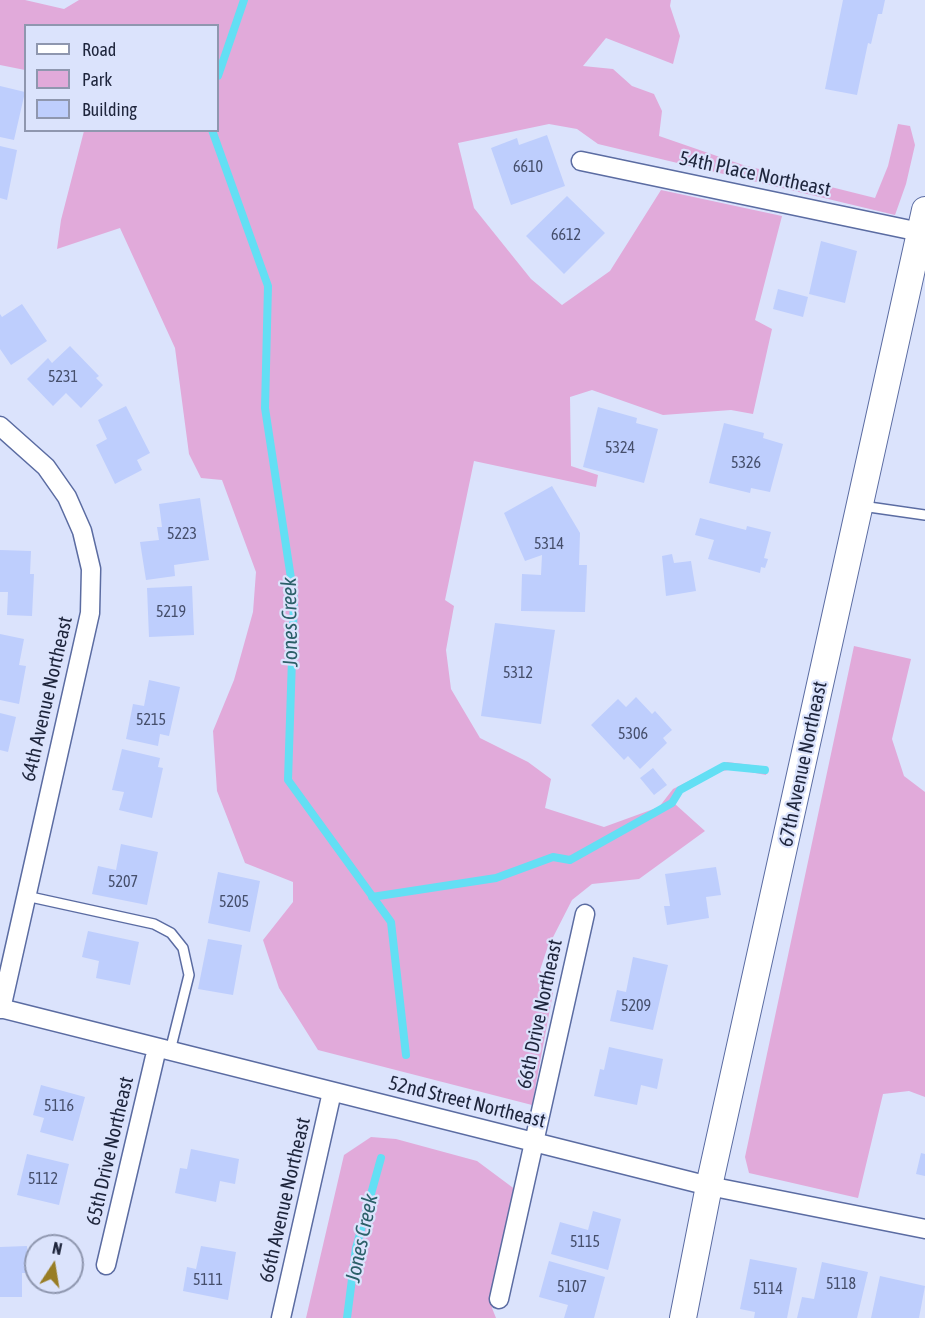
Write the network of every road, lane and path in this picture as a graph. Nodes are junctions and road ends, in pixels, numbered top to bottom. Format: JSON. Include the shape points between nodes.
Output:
{"nodes":[{"id":1,"x":581,"y":161,"type":"dead end"},
{"id":2,"x":923,"y":221,"type":"edge"},
{"id":3,"x":0,"y":426,"type":"edge"},
{"id":4,"x":859,"y":506,"type":"junction"},
{"id":5,"x":925,"y":515,"type":"edge"},
{"id":6,"x":26,"y":896,"type":"junction"},
{"id":7,"x":585,"y":914,"type":"dead end"},
{"id":8,"x":1,"y":1008,"type":"edge"},
{"id":9,"x":163,"y":1049,"type":"junction"},
{"id":10,"x":332,"y":1092,"type":"junction"},
{"id":11,"x":535,"y":1142,"type":"junction"},
{"id":12,"x":709,"y":1186,"type":"junction"},
{"id":13,"x":925,"y":1229,"type":"edge"},
{"id":14,"x":106,"y":1265,"type":"dead end"},
{"id":15,"x":500,"y":1299,"type":"dead end"},
{"id":16,"x":281,"y":1318,"type":"edge"},
{"id":17,"x":682,"y":1318,"type":"edge"}],
"edges":[{"from":1,"to":2,"type":"street","name":"54th Place Northeast"},
{"from":2,"to":4,"type":"street","name":"67th Avenue Northeast"},
{"from":3,"to":6,"type":"street","name":"64th Avenue Northeast","via":[[46,467],[67,497],[82,531],[91,569],[90,613]]},
{"from":4,"to":5,"type":"lane"},
{"from":4,"to":12,"type":"street","name":"67th Avenue Northeast"},
{"from":6,"to":8,"type":"street","name":"64th Avenue Northeast"},
{"from":6,"to":9,"type":"lane","via":[[154,924],[171,933],[183,948],[189,975]]},
{"from":7,"to":11,"type":"street","name":"66th Drive Northeast"},
{"from":8,"to":9,"type":"street","name":"52nd Street Northeast"},
{"from":9,"to":10,"type":"street","name":"52nd Street Northeast"},
{"from":9,"to":14,"type":"street","name":"65th Drive Northeast"},
{"from":10,"to":11,"type":"street","name":"52nd Street Northeast"},
{"from":10,"to":16,"type":"street","name":"66th Avenue Northeast"},
{"from":11,"to":12,"type":"street","name":"52nd Street Northeast"},
{"from":11,"to":15,"type":"street","name":"66th Drive Northeast"},
{"from":12,"to":13,"type":"street","name":"52nd Street Northeast"},
{"from":12,"to":17,"type":"street","name":"67th Avenue Northeast"}]}
